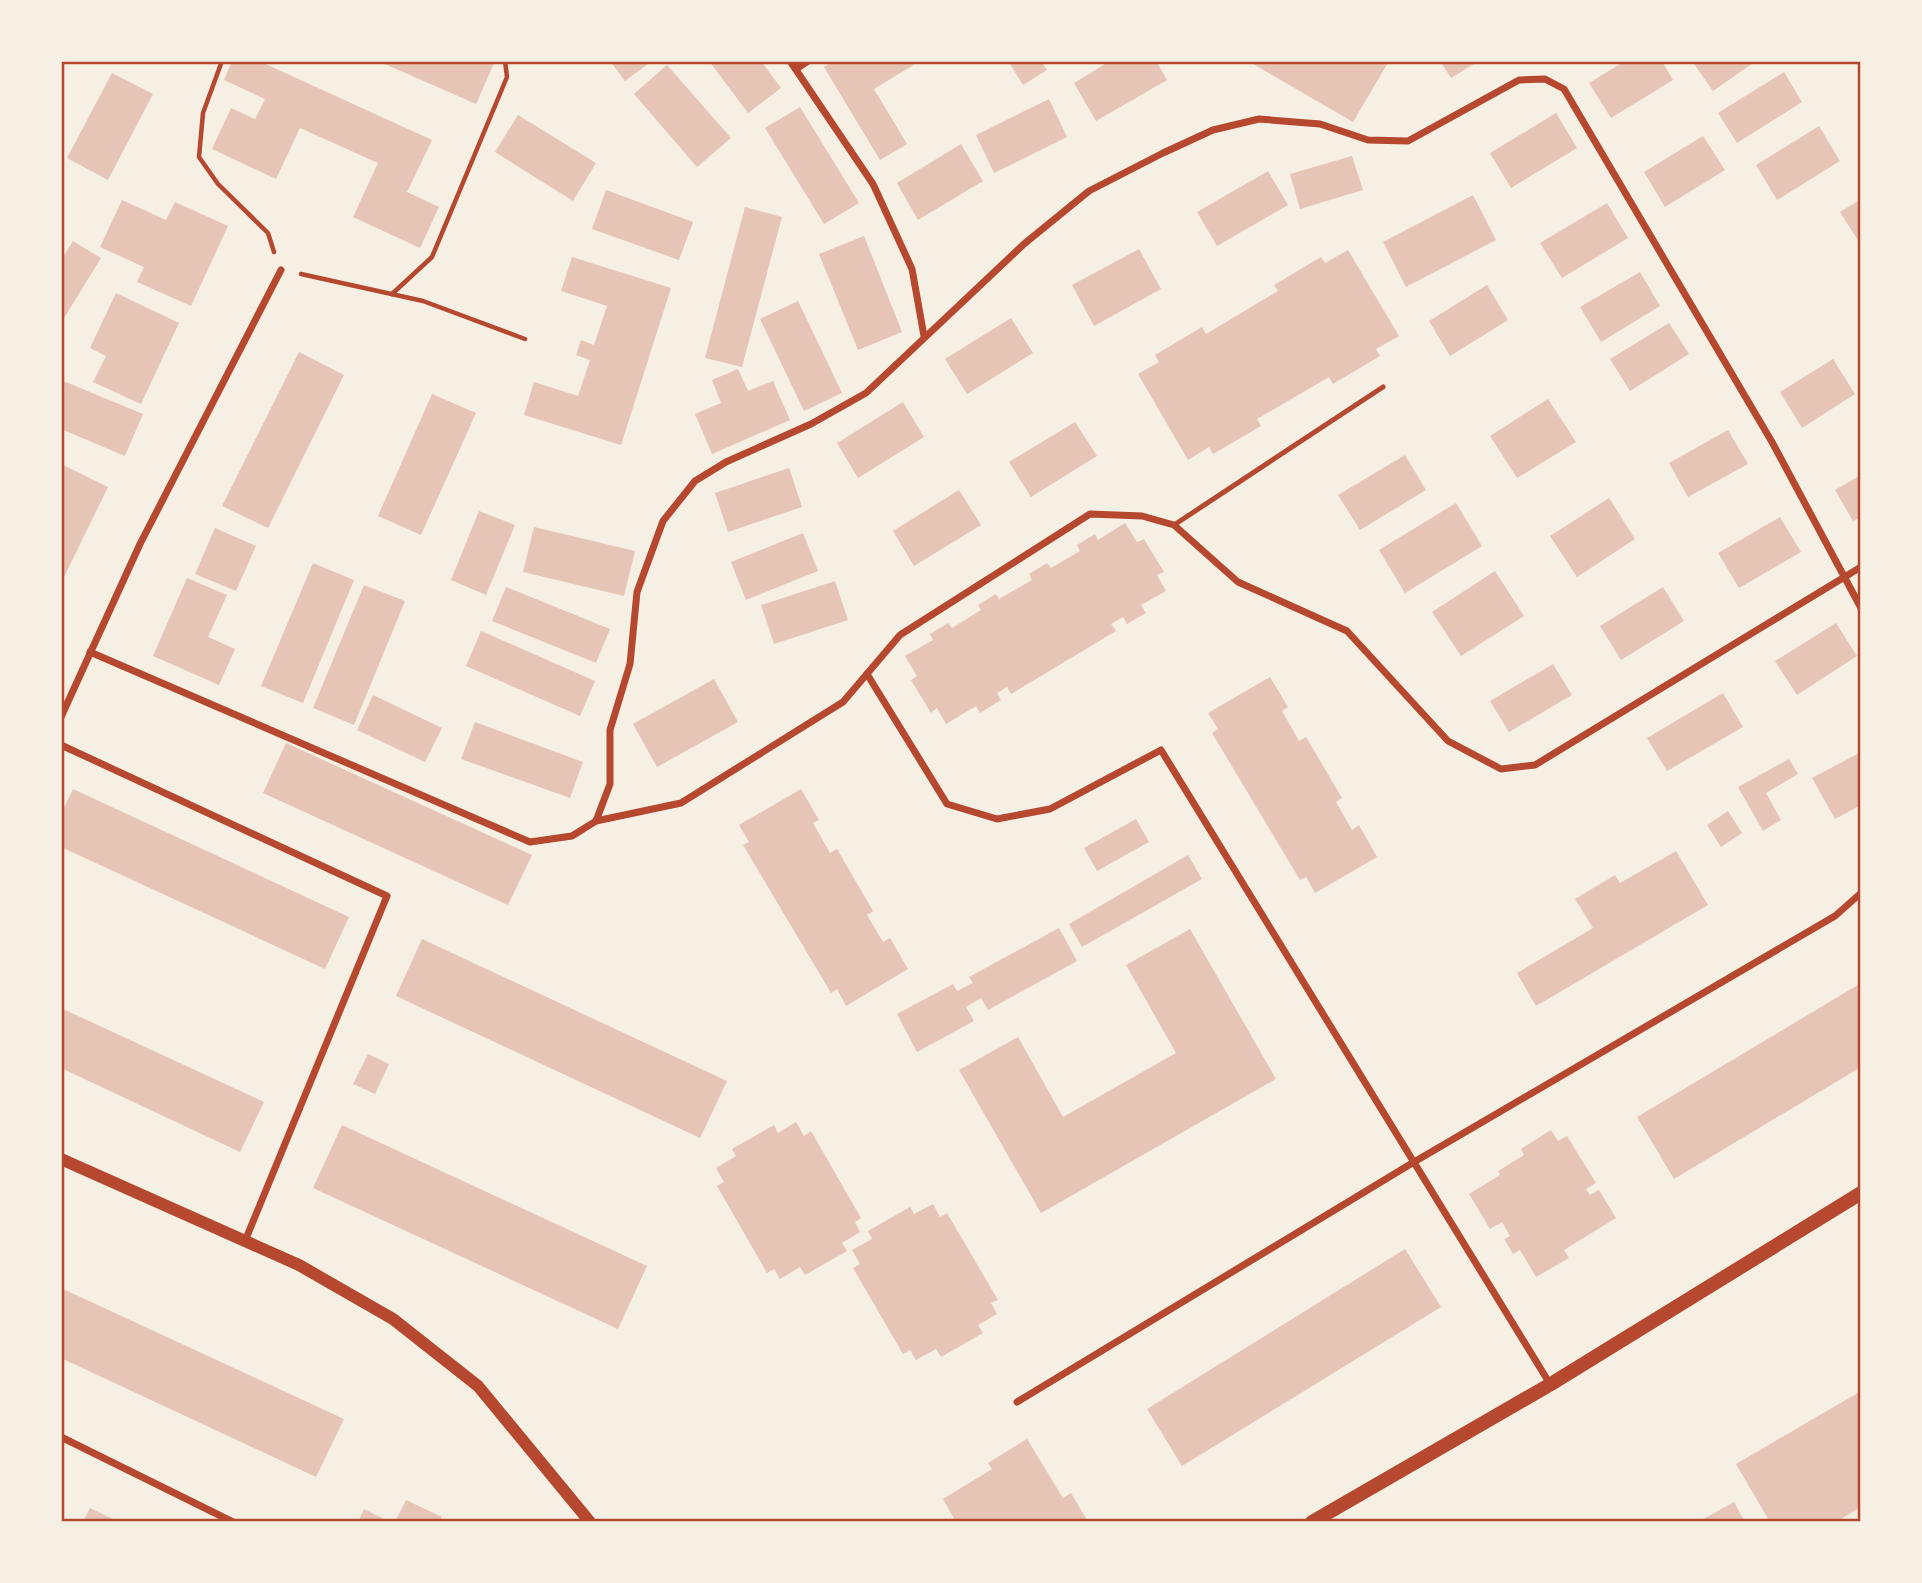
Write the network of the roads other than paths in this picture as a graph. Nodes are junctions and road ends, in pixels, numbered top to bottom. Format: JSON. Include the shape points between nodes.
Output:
{"nodes":[{"id":1,"x":790,"y":61,"type":"edge"},
{"id":2,"x":807,"y":61,"type":"edge"},
{"id":3,"x":796,"y":69,"type":"junction"},
{"id":4,"x":281,"y":270,"type":"road end"},
{"id":5,"x":925,"y":336,"type":"junction"},
{"id":6,"x":1383,"y":387,"type":"dead end"},
{"id":7,"x":1174,"y":525,"type":"junction"},
{"id":8,"x":1861,"y":567,"type":"edge"},
{"id":9,"x":1843,"y":578,"type":"junction"},
{"id":10,"x":1861,"y":608,"type":"edge"},
{"id":11,"x":90,"y":652,"type":"junction"},
{"id":12,"x":867,"y":674,"type":"junction"},
{"id":13,"x":61,"y":717,"type":"edge"},
{"id":14,"x":61,"y":745,"type":"edge"},
{"id":15,"x":596,"y":821,"type":"junction"},
{"id":16,"x":1861,"y":892,"type":"edge"},
{"id":17,"x":61,"y":1159,"type":"edge"},
{"id":18,"x":1414,"y":1162,"type":"junction"},
{"id":19,"x":1861,"y":1193,"type":"edge"},
{"id":20,"x":245,"y":1241,"type":"junction"},
{"id":21,"x":1551,"y":1384,"type":"junction"},
{"id":22,"x":1017,"y":1402,"type":"dead end"},
{"id":23,"x":61,"y":1437,"type":"edge"},
{"id":24,"x":233,"y":1522,"type":"edge"},
{"id":25,"x":590,"y":1522,"type":"edge"},
{"id":26,"x":1312,"y":1522,"type":"edge"}],
"edges":[{"from":1,"to":3,"type":"street"},
{"from":2,"to":3,"type":"street"},
{"from":3,"to":5,"type":"street","via":[[873,184],[912,269]]},
{"from":4,"to":11,"type":"street","via":[[140,544]]},
{"from":5,"to":9,"type":"street","via":[[1089,191],[1213,130],[1259,119],[1320,124],[1368,140],[1408,141],[1519,80],[1545,79],[1564,89],[1607,160],[1772,442]]},
{"from":5,"to":15,"type":"street","via":[[866,393],[695,481],[663,521],[637,592],[630,664],[610,730],[610,784]]},
{"from":6,"to":7,"type":"lane"},
{"from":7,"to":9,"type":"street","via":[[1238,582],[1347,631],[1448,741],[1501,769],[1535,765]]},
{"from":7,"to":12,"type":"street","via":[[1142,516],[1090,514],[900,635]]},
{"from":8,"to":9,"type":"street"},
{"from":9,"to":10,"type":"street"},
{"from":11,"to":13,"type":"street"},
{"from":11,"to":15,"type":"street","via":[[530,842],[572,836]]},
{"from":12,"to":15,"type":"street","via":[[843,702],[681,803]]},
{"from":12,"to":18,"type":"street","via":[[947,804],[997,819],[1050,809],[1161,750]]},
{"from":14,"to":20,"type":"street","via":[[387,896]]},
{"from":16,"to":18,"type":"street","via":[[1835,916]]},
{"from":17,"to":20,"type":"street"},
{"from":18,"to":21,"type":"street"},
{"from":18,"to":22,"type":"street"},
{"from":19,"to":21,"type":"main road"},
{"from":20,"to":25,"type":"street","via":[[299,1265],[393,1319],[478,1386]]},
{"from":21,"to":26,"type":"main road"},
{"from":23,"to":24,"type":"street"}]}
